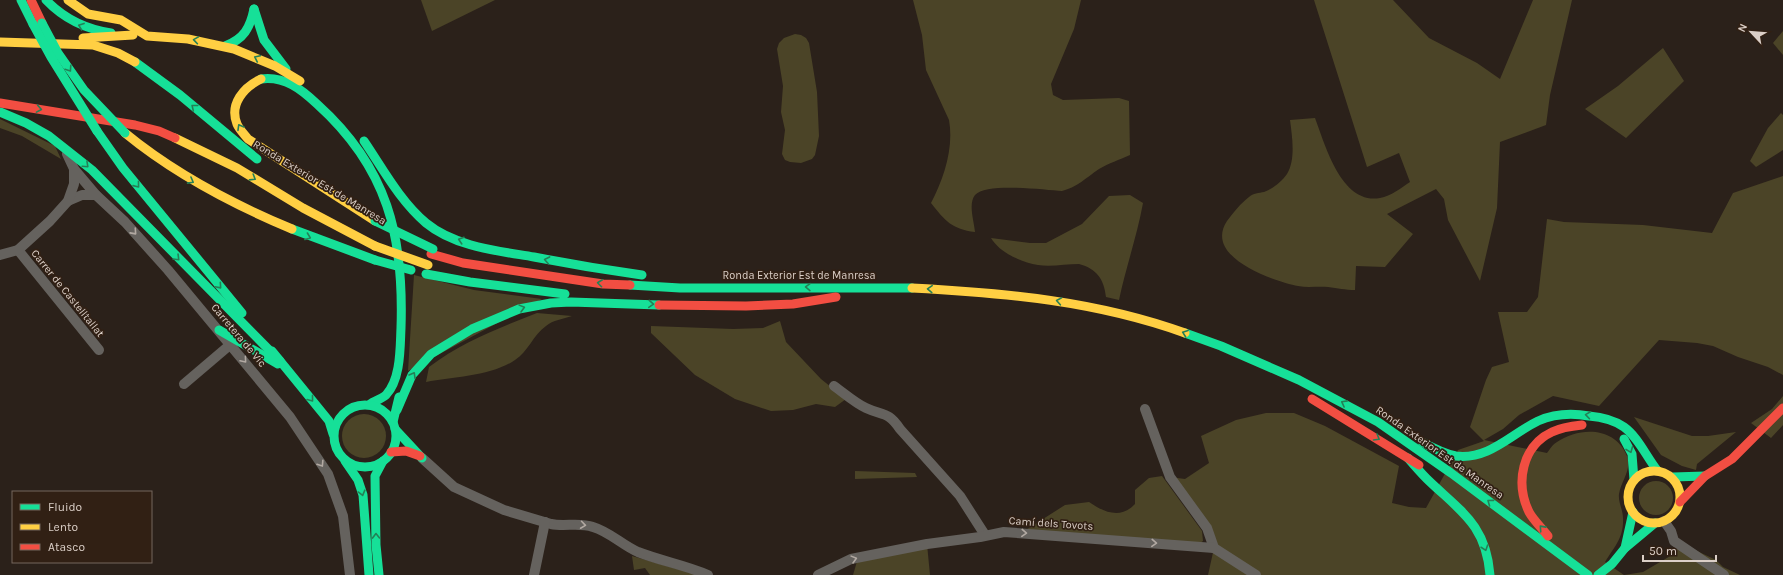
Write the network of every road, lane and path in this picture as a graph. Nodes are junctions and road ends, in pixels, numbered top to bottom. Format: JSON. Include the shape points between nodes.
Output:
{"nodes":[{"id":1,"x":21,"y":0,"type":"edge"},
{"id":2,"x":30,"y":0,"type":"edge"},
{"id":3,"x":46,"y":0,"type":"edge"},
{"id":4,"x":68,"y":0,"type":"edge"},
{"id":5,"x":253,"y":5,"type":"edge"},
{"id":6,"x":38,"y":24,"type":"junction"},
{"id":7,"x":133,"y":35,"type":"junction"},
{"id":8,"x":147,"y":36,"type":"junction"},
{"id":9,"x":0,"y":42,"type":"edge"},
{"id":10,"x":224,"y":46,"type":"junction"},
{"id":11,"x":290,"y":75,"type":"junction"},
{"id":12,"x":0,"y":103,"type":"edge"},
{"id":13,"x":0,"y":112,"type":"edge"},
{"id":14,"x":351,"y":126,"type":"junction"},
{"id":15,"x":56,"y":140,"type":"junction"},
{"id":16,"x":264,"y":164,"type":"dead end"},
{"id":17,"x":74,"y":169,"type":"junction"},
{"id":18,"x":96,"y":195,"type":"junction"},
{"id":19,"x":68,"y":201,"type":"junction"},
{"id":20,"x":336,"y":207,"type":"dead end"},
{"id":21,"x":18,"y":250,"type":"junction"},
{"id":22,"x":432,"y":252,"type":"junction"},
{"id":23,"x":0,"y":255,"type":"edge"},
{"id":24,"x":427,"y":269,"type":"junction"},
{"id":25,"x":649,"y":276,"type":"dead end"},
{"id":26,"x":698,"y":279,"type":"dead end"},
{"id":27,"x":723,"y":286,"type":"junction"},
{"id":28,"x":576,"y":291,"type":"dead end"},
{"id":29,"x":836,"y":297,"type":"junction"},
{"id":30,"x":903,"y":297,"type":"dead end"},
{"id":31,"x":941,"y":299,"type":"dead end"},
{"id":32,"x":1063,"y":312,"type":"dead end"},
{"id":33,"x":219,"y":330,"type":"junction"},
{"id":34,"x":231,"y":344,"type":"junction"},
{"id":35,"x":99,"y":350,"type":"dead end"},
{"id":36,"x":1228,"y":359,"type":"dead end"},
{"id":37,"x":280,"y":362,"type":"junction"},
{"id":38,"x":287,"y":369,"type":"junction"},
{"id":39,"x":1275,"y":380,"type":"dead end"},
{"id":40,"x":184,"y":384,"type":"dead end"},
{"id":41,"x":834,"y":386,"type":"dead end"},
{"id":42,"x":1307,"y":396,"type":"dead end"},
{"id":43,"x":370,"y":404,"type":"junction"},
{"id":44,"x":1783,"y":408,"type":"edge"},
{"id":45,"x":1145,"y":409,"type":"dead end"},
{"id":46,"x":397,"y":410,"type":"junction"},
{"id":47,"x":1378,"y":422,"type":"junction"},
{"id":48,"x":394,"y":426,"type":"junction"},
{"id":49,"x":333,"y":434,"type":"junction"},
{"id":50,"x":391,"y":452,"type":"junction"},
{"id":51,"x":1406,"y":456,"type":"junction"},
{"id":52,"x":422,"y":458,"type":"junction"},
{"id":53,"x":343,"y":459,"type":"junction"},
{"id":54,"x":383,"y":461,"type":"junction"},
{"id":55,"x":1657,"y":470,"type":"junction"},
{"id":56,"x":1705,"y":476,"type":"junction"},
{"id":57,"x":1672,"y":477,"type":"junction"},
{"id":58,"x":1634,"y":480,"type":"junction"},
{"id":59,"x":1450,"y":488,"type":"dead end"},
{"id":60,"x":1680,"y":502,"type":"junction"},
{"id":61,"x":1633,"y":512,"type":"junction"},
{"id":62,"x":545,"y":522,"type":"junction"},
{"id":63,"x":1660,"y":522,"type":"junction"},
{"id":64,"x":986,"y":535,"type":"junction"},
{"id":65,"x":367,"y":548,"type":"junction"},
{"id":66,"x":1214,"y":548,"type":"junction"},
{"id":67,"x":1625,"y":548,"type":"junction"},
{"id":68,"x":1578,"y":567,"type":"junction"},
{"id":69,"x":350,"y":575,"type":"edge"},
{"id":70,"x":360,"y":575,"type":"edge"},
{"id":71,"x":369,"y":575,"type":"edge"},
{"id":72,"x":379,"y":575,"type":"edge"},
{"id":73,"x":534,"y":575,"type":"edge"},
{"id":74,"x":708,"y":575,"type":"edge"},
{"id":75,"x":818,"y":575,"type":"edge"},
{"id":76,"x":1256,"y":575,"type":"edge"},
{"id":77,"x":1490,"y":575,"type":"edge"},
{"id":78,"x":1588,"y":575,"type":"edge"},
{"id":79,"x":1598,"y":575,"type":"edge"},
{"id":80,"x":1724,"y":575,"type":"edge"}],
"edges":[{"from":1,"to":6,"type":"main road"},
{"from":2,"to":6,"type":"main road"},
{"from":7,"to":3,"type":"main road","one_way":true,"via":[[90,29],[73,23]]},
{"from":4,"to":8,"type":"main road","via":[[88,14],[121,20]]},
{"from":5,"to":10,"type":"main road","via":[[248,31]]},
{"from":5,"to":11,"type":"main road","via":[[264,40]]},
{"from":6,"to":24,"type":"main road","one_way":true,"bridge":true,"via":[[84,90],[125,133],[162,163],[212,192],[303,235],[375,260]]},
{"from":6,"to":37,"type":"main road","one_way":true,"bridge":true,"via":[[51,57],[97,131],[132,180]]},
{"from":7,"to":8,"type":"main road"},
{"from":7,"to":9,"type":"main road"},
{"from":10,"to":8,"type":"main road","one_way":true,"via":[[188,39]]},
{"from":16,"to":9,"type":"main road","name":"Ronda Exterior Est de Manresa","one_way":true,"via":[[236,144],[145,67],[122,55],[97,46]]},
{"from":11,"to":10,"type":"main road","one_way":true,"via":[[247,53]]},
{"from":11,"to":14,"type":"main road","via":[[313,90]]},
{"from":12,"to":24,"type":"main road","one_way":true,"bridge":true,"via":[[134,125],[171,136],[208,152],[303,208],[375,246]]},
{"from":13,"to":15,"type":"main road","via":[[27,123]]},
{"from":25,"to":14,"type":"main road","one_way":true,"via":[[516,254],[442,234],[413,211]]},
{"from":14,"to":46,"type":"main road","via":[[385,187],[395,213],[405,254],[408,301]]},
{"from":15,"to":17,"type":"street","name":"Carretera de Vic","via":[[64,149]]},
{"from":15,"to":37,"type":"main road","one_way":true,"via":[[96,174]]},
{"from":17,"to":18,"type":"street","name":"Carretera de Vic"},
{"from":17,"to":19,"type":"street","via":[[74,184]]},
{"from":18,"to":19,"type":"street","via":[[82,195]]},
{"from":18,"to":33,"type":"street","name":"Carretera de Vic","one_way":true,"via":[[125,222]]},
{"from":19,"to":21,"type":"street"},
{"from":20,"to":22,"type":"main road","name":"Ronda Exterior Est de Manresa","via":[[376,231]]},
{"from":21,"to":23,"type":"street"},
{"from":21,"to":35,"type":"street","name":"Carrer de Castelltallat"},
{"from":27,"to":22,"type":"main road","name":"Ronda Exterior Est de Manresa","one_way":true,"via":[[680,288],[603,284],[477,265]]},
{"from":22,"to":43,"type":"main road","one_way":true,"bridge":true,"via":[[375,221],[248,139],[237,124],[236,116],[238,99],[246,88],[258,79],[281,79],[315,102],[346,133],[364,160],[387,206],[398,256],[401,277],[400,340],[397,367],[391,387],[386,395]]},
{"from":24,"to":28,"type":"main road"},
{"from":24,"to":29,"type":"main road","name":"Ronda Exterior Est de Manresa","via":[[470,282],[561,294],[680,298]]},
{"from":26,"to":27,"type":"main road"},
{"from":47,"to":27,"type":"main road","name":"Ronda Exterior Est de Manresa","one_way":true,"via":[[1299,380],[1221,346],[1168,326],[1104,309],[1035,297],[903,287]]},
{"from":29,"to":30,"type":"main road","name":"Ronda Exterior Est de Manresa"},
{"from":46,"to":29,"type":"main road","one_way":true,"via":[[412,375],[431,354],[472,329],[519,309],[570,302],[746,306],[793,304]]},
{"from":31,"to":32,"type":"main road"},
{"from":33,"to":34,"type":"street","name":"Carretera de Vic"},
{"from":33,"to":38,"type":"main road"},
{"from":34,"to":40,"type":"street"},
{"from":34,"to":69,"type":"street","name":"Carretera de Vic","one_way":true,"via":[[290,417],[328,474],[343,516]]},
{"from":36,"to":39,"type":"main road"},
{"from":37,"to":38,"type":"main road"},
{"from":38,"to":49,"type":"main road","one_way":true,"via":[[328,421]]},
{"from":41,"to":64,"type":"street","via":[[866,408],[893,419],[960,496]]},
{"from":42,"to":51,"type":"main road","name":"Ronda Exterior Est de Manresa","one_way":true},
{"from":43,"to":48,"type":"main road","via":[[385,412]]},
{"from":43,"to":49,"type":"main road","via":[[356,406],[344,412],[336,422]]},
{"from":44,"to":56,"type":"main road","via":[[1732,459]]},
{"from":45,"to":66,"type":"street","via":[[1170,477],[1207,528]]},
{"from":46,"to":48,"type":"main road"},
{"from":55,"to":47,"type":"main road","one_way":true,"via":[[1625,428],[1610,420],[1588,415],[1568,414],[1550,417],[1532,424],[1498,447],[1478,455],[1461,456],[1444,453]]},
{"from":68,"to":47,"type":"main road","name":"Ronda Exterior Est de Manresa","one_way":true},
{"from":48,"to":50,"type":"main road","via":[[396,441]]},
{"from":48,"to":52,"type":"main road"},
{"from":49,"to":53,"type":"main road","via":[[334,445]]},
{"from":50,"to":52,"type":"main road","via":[[408,450]]},
{"from":50,"to":54,"type":"main road"},
{"from":51,"to":59,"type":"main road","name":"Ronda Exterior Est de Manresa"},
{"from":51,"to":77,"type":"main road","one_way":true,"via":[[1472,521],[1487,554]]},
{"from":52,"to":62,"type":"street","via":[[454,487],[498,507]]},
{"from":53,"to":54,"type":"main road","via":[[363,467]]},
{"from":53,"to":65,"type":"main road","one_way":true,"via":[[358,480],[363,495]]},
{"from":72,"to":54,"type":"main road","one_way":true,"via":[[375,476]]},
{"from":55,"to":57,"type":"main road"},
{"from":55,"to":58,"type":"main road","via":[[1644,472]]},
{"from":56,"to":57,"type":"main road"},
{"from":56,"to":60,"type":"main road"},
{"from":57,"to":60,"type":"main road","via":[[1680,488]]},
{"from":58,"to":61,"type":"main road","via":[[1628,496]]},
{"from":68,"to":58,"type":"main road","one_way":true,"via":[[1528,510],[1521,477],[1534,444],[1547,433],[1566,426],[1596,427],[1614,431],[1627,442],[1633,455]]},
{"from":60,"to":63,"type":"main road","via":[[1675,513]]},
{"from":61,"to":63,"type":"main road","via":[[1643,521]]},
{"from":61,"to":67,"type":"main road"},
{"from":62,"to":73,"type":"street"},
{"from":62,"to":74,"type":"street","one_way":true,"via":[[560,526],[592,526],[637,551]]},
{"from":63,"to":67,"type":"main road"},
{"from":63,"to":80,"type":"street","via":[[1671,531],[1674,541]]},
{"from":64,"to":66,"type":"street","name":"Camí dels Tovots","one_way":true,"via":[[1004,532]]},
{"from":75,"to":64,"type":"street","name":"Camí dels Tovots","one_way":true,"via":[[852,559]]},
{"from":65,"to":70,"type":"main road"},
{"from":65,"to":71,"type":"main road"},
{"from":66,"to":76,"type":"street","name":"Camí dels Tovots"},
{"from":67,"to":79,"type":"main road","via":[[1612,564]]},
{"from":68,"to":78,"type":"main road","name":"Ronda Exterior Est de Manresa"}]}
